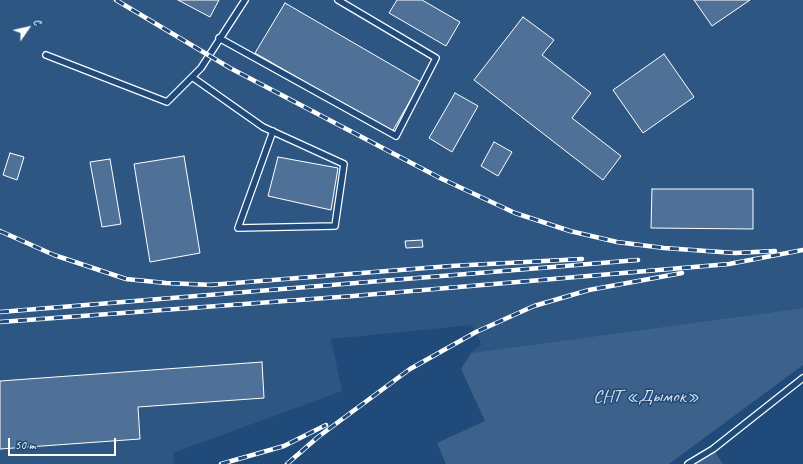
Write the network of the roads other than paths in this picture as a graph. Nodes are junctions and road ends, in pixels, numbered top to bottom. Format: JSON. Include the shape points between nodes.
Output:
{"nodes":[{"id":1,"x":245,"y":0,"type":"edge"},
{"id":2,"x":338,"y":0,"type":"edge"},
{"id":3,"x":220,"y":38,"type":"junction"},
{"id":4,"x":46,"y":56,"type":"dead end"},
{"id":5,"x":192,"y":77,"type":"junction"},
{"id":6,"x":273,"y":131,"type":"junction"},
{"id":7,"x":803,"y":378,"type":"edge"},
{"id":8,"x":688,"y":464,"type":"edge"}],
"edges":[{"from":1,"to":3,"type":"lane"},
{"from":2,"to":3,"type":"lane","via":[[436,58],[396,136]]},
{"from":3,"to":5,"type":"lane","via":[[201,68]]},
{"from":4,"to":5,"type":"lane","via":[[167,102]]},
{"from":5,"to":6,"type":"lane","via":[[263,127]]},
{"from":6,"to":6,"type":"lane","via":[[344,164],[335,226],[238,228]]},
{"from":7,"to":8,"type":"lane","via":[[713,449]]}]}
